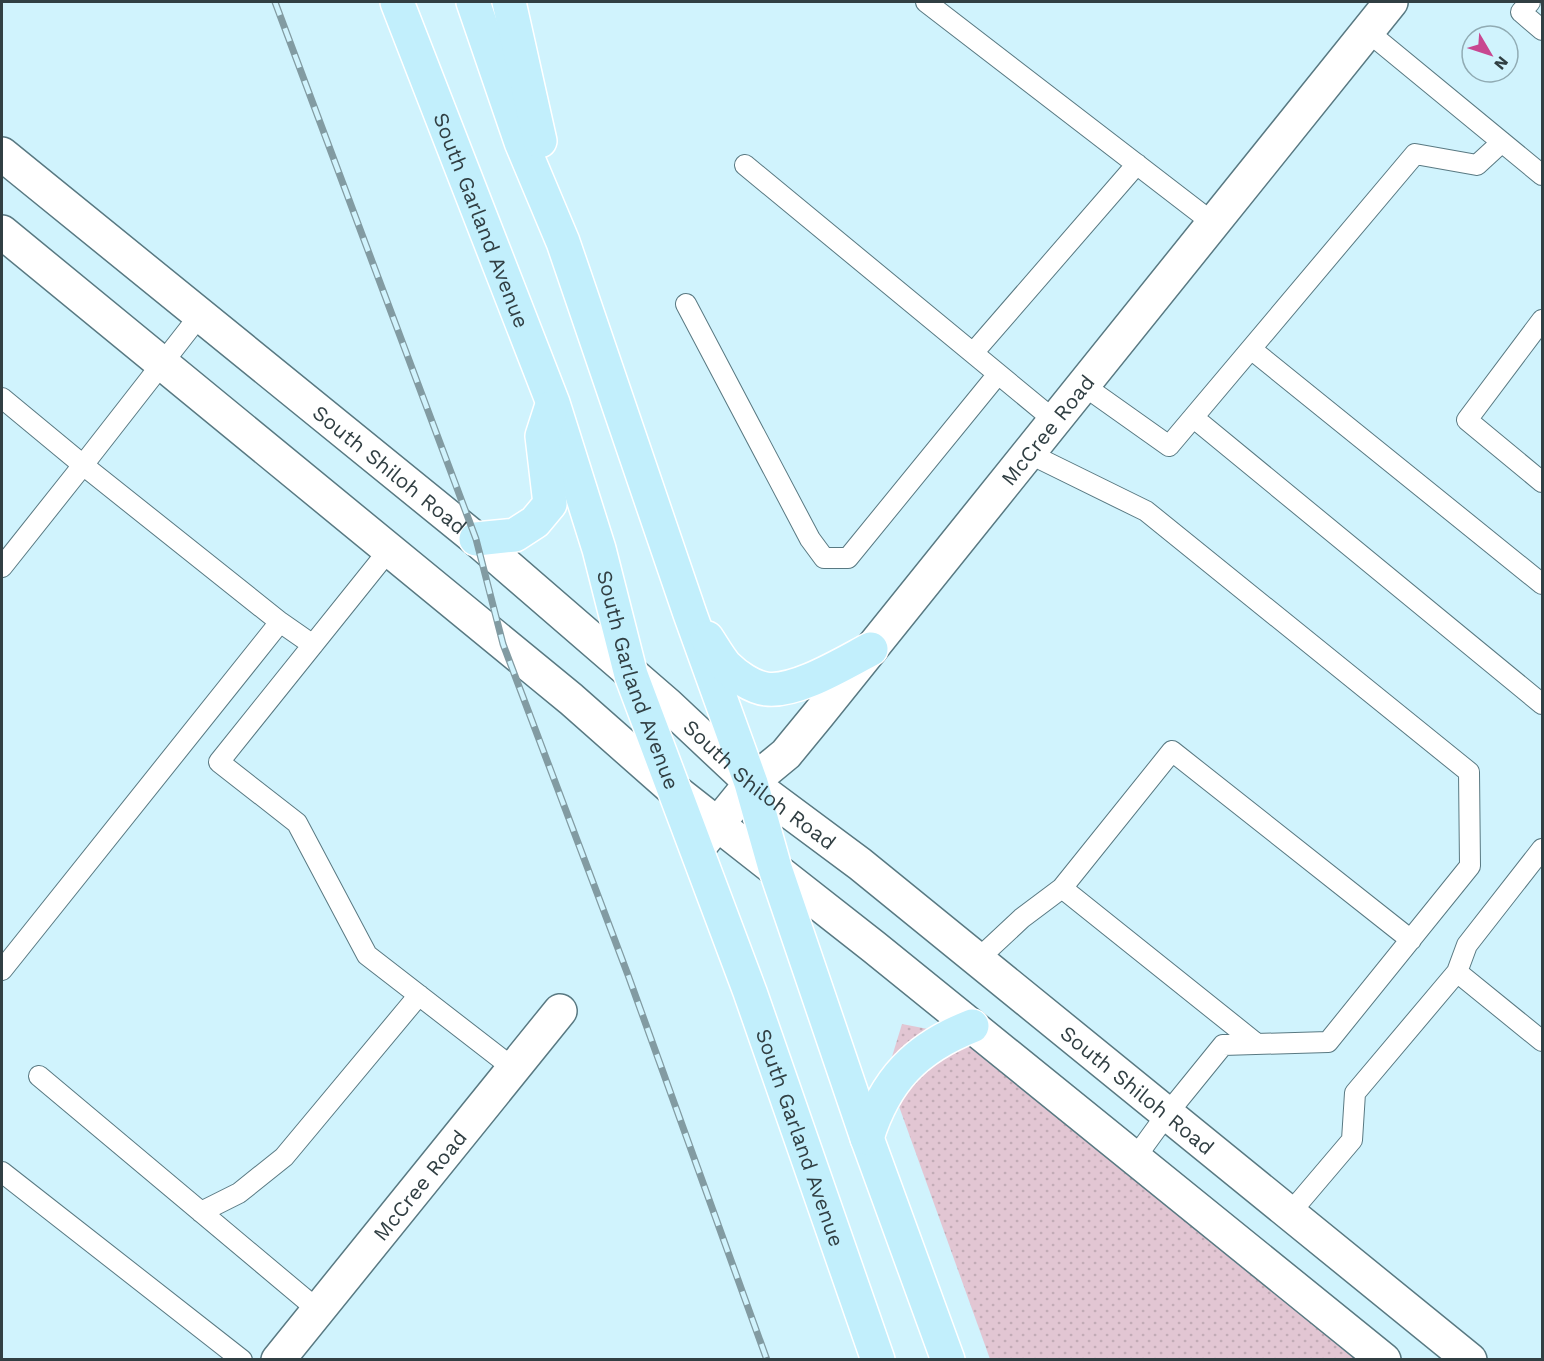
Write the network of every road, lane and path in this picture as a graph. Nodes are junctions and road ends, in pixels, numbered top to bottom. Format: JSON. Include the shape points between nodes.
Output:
{"nodes":[{"id":1,"x":397,"y":2,"type":"edge"},
{"id":2,"x":474,"y":2,"type":"edge"},
{"id":3,"x":509,"y":2,"type":"edge"},
{"id":4,"x":926,"y":2,"type":"edge"},
{"id":5,"x":1391,"y":2,"type":"edge"},
{"id":6,"x":1530,"y":2,"type":"edge"},
{"id":7,"x":1542,"y":30,"type":"edge"},
{"id":8,"x":1367,"y":32,"type":"junction"},
{"id":9,"x":1502,"y":142,"type":"junction"},
{"id":10,"x":2,"y":154,"type":"edge"},
{"id":11,"x":1137,"y":164,"type":"junction"},
{"id":12,"x":745,"y":165,"type":"dead end"},
{"id":13,"x":1542,"y":175,"type":"edge"},
{"id":14,"x":1213,"y":223,"type":"junction"},
{"id":15,"x":3,"y":236,"type":"edge"},
{"id":16,"x":563,"y":242,"type":"junction"},
{"id":17,"x":686,"y":304,"type":"dead end"},
{"id":18,"x":200,"y":315,"type":"junction"},
{"id":19,"x":1542,"y":320,"type":"edge"},
{"id":20,"x":1251,"y":349,"type":"junction"},
{"id":21,"x":973,"y":353,"type":"junction"},
{"id":22,"x":163,"y":364,"type":"junction"},
{"id":23,"x":998,"y":374,"type":"junction"},
{"id":24,"x":1083,"y":385,"type":"junction"},
{"id":25,"x":2,"y":398,"type":"edge"},
{"id":26,"x":553,"y":403,"type":"junction"},
{"id":27,"x":1194,"y":418,"type":"junction"},
{"id":28,"x":1054,"y":420,"type":"junction"},
{"id":29,"x":1028,"y":453,"type":"junction"},
{"id":30,"x":83,"y":465,"type":"junction"},
{"id":31,"x":1542,"y":482,"type":"edge"},
{"id":32,"x":476,"y":538,"type":"junction"},
{"id":33,"x":389,"y":550,"type":"junction"},
{"id":34,"x":2,"y":567,"type":"edge"},
{"id":35,"x":1542,"y":584,"type":"edge"},
{"id":36,"x":690,"y":614,"type":"junction"},
{"id":37,"x":280,"y":622,"type":"junction"},
{"id":38,"x":313,"y":645,"type":"junction"},
{"id":39,"x":871,"y":649,"type":"junction"},
{"id":40,"x":632,"y":675,"type":"junction"},
{"id":41,"x":1542,"y":704,"type":"edge"},
{"id":42,"x":751,"y":783,"type":"junction"},
{"id":43,"x":674,"y":790,"type":"junction"},
{"id":44,"x":717,"y":825,"type":"junction"},
{"id":45,"x":1542,"y":849,"type":"edge"},
{"id":46,"x":696,"y":850,"type":"junction"},
{"id":47,"x":775,"y":868,"type":"junction"},
{"id":48,"x":1062,"y":888,"type":"junction"},
{"id":49,"x":1410,"y":940,"type":"junction"},
{"id":50,"x":977,"y":960,"type":"junction"},
{"id":51,"x":2,"y":969,"type":"edge"},
{"id":52,"x":1457,"y":972,"type":"junction"},
{"id":53,"x":419,"y":995,"type":"junction"},
{"id":54,"x":560,"y":1011,"type":"dead end"},
{"id":55,"x":972,"y":1026,"type":"junction"},
{"id":56,"x":1542,"y":1041,"type":"edge"},
{"id":57,"x":1257,"y":1044,"type":"junction"},
{"id":58,"x":513,"y":1068,"type":"junction"},
{"id":59,"x":39,"y":1076,"type":"dead end"},
{"id":60,"x":1167,"y":1114,"type":"junction"},
{"id":61,"x":867,"y":1138,"type":"junction"},
{"id":62,"x":1135,"y":1158,"type":"junction"},
{"id":63,"x":2,"y":1172,"type":"edge"},
{"id":64,"x":201,"y":1212,"type":"junction"},
{"id":65,"x":1290,"y":1214,"type":"junction"},
{"id":66,"x":318,"y":1310,"type":"junction"},
{"id":67,"x":242,"y":1359,"type":"edge"},
{"id":68,"x":278,"y":1359,"type":"edge"},
{"id":69,"x":878,"y":1359,"type":"edge"},
{"id":70,"x":948,"y":1359,"type":"edge"},
{"id":71,"x":1384,"y":1359,"type":"edge"},
{"id":72,"x":1470,"y":1359,"type":"edge"}],
"edges":[{"from":1,"to":26,"type":"main road","name":"South Garland Avenue"},
{"from":2,"to":16,"type":"main road","via":[[521,142]]},
{"from":3,"to":16,"type":"main road"},
{"from":4,"to":11,"type":"lane"},
{"from":5,"to":8,"type":"main road","name":"McCree Road"},
{"from":6,"to":7,"type":"lane","via":[[1521,12]]},
{"from":8,"to":9,"type":"lane"},
{"from":8,"to":14,"type":"main road","name":"McCree Road"},
{"from":9,"to":13,"type":"lane"},
{"from":9,"to":20,"type":"lane","via":[[1477,165],[1415,154]]},
{"from":10,"to":18,"type":"main road","name":"South Shiloh Road"},
{"from":11,"to":14,"type":"lane"},
{"from":11,"to":21,"type":"lane"},
{"from":12,"to":21,"type":"lane"},
{"from":14,"to":24,"type":"main road","name":"McCree Road"},
{"from":15,"to":22,"type":"main road"},
{"from":16,"to":36,"type":"main road"},
{"from":17,"to":23,"type":"lane","via":[[810,540],[824,558],[848,558]]},
{"from":18,"to":22,"type":"lane"},
{"from":18,"to":32,"type":"main road","name":"South Shiloh Road"},
{"from":19,"to":31,"type":"lane","via":[[1467,420]]},
{"from":20,"to":27,"type":"lane"},
{"from":20,"to":35,"type":"lane"},
{"from":21,"to":23,"type":"lane"},
{"from":22,"to":30,"type":"lane"},
{"from":22,"to":33,"type":"main road"},
{"from":23,"to":28,"type":"lane"},
{"from":24,"to":27,"type":"lane","via":[[1169,446]]},
{"from":24,"to":28,"type":"main road","name":"McCree Road"},
{"from":25,"to":30,"type":"lane"},
{"from":26,"to":32,"type":"main road","via":[[542,436],[550,504],[535,522],[515,536]]},
{"from":26,"to":40,"type":"main road","name":"South Garland Avenue","via":[[599,549]]},
{"from":27,"to":41,"type":"lane"},
{"from":28,"to":29,"type":"main road","name":"McCree Road"},
{"from":29,"to":39,"type":"main road","name":"McCree Road"},
{"from":29,"to":49,"type":"lane","via":[[1146,511],[1469,772],[1470,866]]},
{"from":30,"to":34,"type":"lane"},
{"from":30,"to":37,"type":"lane"},
{"from":32,"to":40,"type":"main road","name":"South Shiloh Road"},
{"from":33,"to":38,"type":"lane"},
{"from":33,"to":43,"type":"main road","via":[[571,699]]},
{"from":36,"to":39,"type":"main road","via":[[725,665],[744,680],[766,689],[818,677]]},
{"from":36,"to":42,"type":"main road"},
{"from":37,"to":38,"type":"lane"},
{"from":37,"to":51,"type":"lane"},
{"from":38,"to":53,"type":"lane","via":[[219,762],[297,823],[367,955]]},
{"from":39,"to":42,"type":"main road","name":"McCree Road","via":[[786,754]]},
{"from":40,"to":42,"type":"main road","name":"South Shiloh Road"},
{"from":40,"to":43,"type":"main road","name":"South Garland Avenue"},
{"from":42,"to":44,"type":"main road","name":"McCree Road"},
{"from":42,"to":47,"type":"main road"},
{"from":42,"to":50,"type":"main road","name":"South Shiloh Road","via":[[860,864]]},
{"from":43,"to":44,"type":"main road"},
{"from":43,"to":46,"type":"main road","name":"South Garland Avenue"},
{"from":44,"to":46,"type":"main road","name":"McCree Road"},
{"from":44,"to":47,"type":"main road"},
{"from":45,"to":52,"type":"lane","via":[[1467,945]]},
{"from":46,"to":69,"type":"main road","name":"South Garland Avenue","via":[[750,992]]},
{"from":47,"to":55,"type":"main road"},
{"from":47,"to":61,"type":"main road"},
{"from":48,"to":49,"type":"lane","via":[[1172,751]]},
{"from":48,"to":50,"type":"lane"},
{"from":48,"to":57,"type":"lane"},
{"from":49,"to":57,"type":"lane","via":[[1328,1042]]},
{"from":50,"to":60,"type":"main road","name":"South Shiloh Road"},
{"from":52,"to":56,"type":"lane"},
{"from":52,"to":65,"type":"lane","via":[[1355,1093],[1352,1140]]},
{"from":53,"to":58,"type":"lane"},
{"from":53,"to":64,"type":"lane","via":[[285,1157],[239,1193]]},
{"from":54,"to":58,"type":"main road","name":"McCree Road"},
{"from":55,"to":61,"type":"main road","via":[[950,1034],[912,1060],[884,1096]]},
{"from":55,"to":62,"type":"main road"},
{"from":57,"to":60,"type":"lane","via":[[1223,1045]]},
{"from":58,"to":66,"type":"main road","name":"McCree Road"},
{"from":59,"to":64,"type":"lane"},
{"from":60,"to":62,"type":"lane"},
{"from":60,"to":65,"type":"main road","name":"South Shiloh Road"},
{"from":61,"to":70,"type":"main road"},
{"from":62,"to":71,"type":"main road"},
{"from":63,"to":67,"type":"lane"},
{"from":64,"to":66,"type":"lane"},
{"from":65,"to":72,"type":"main road","name":"South Shiloh Road"},
{"from":66,"to":68,"type":"main road","name":"McCree Road"}]}
